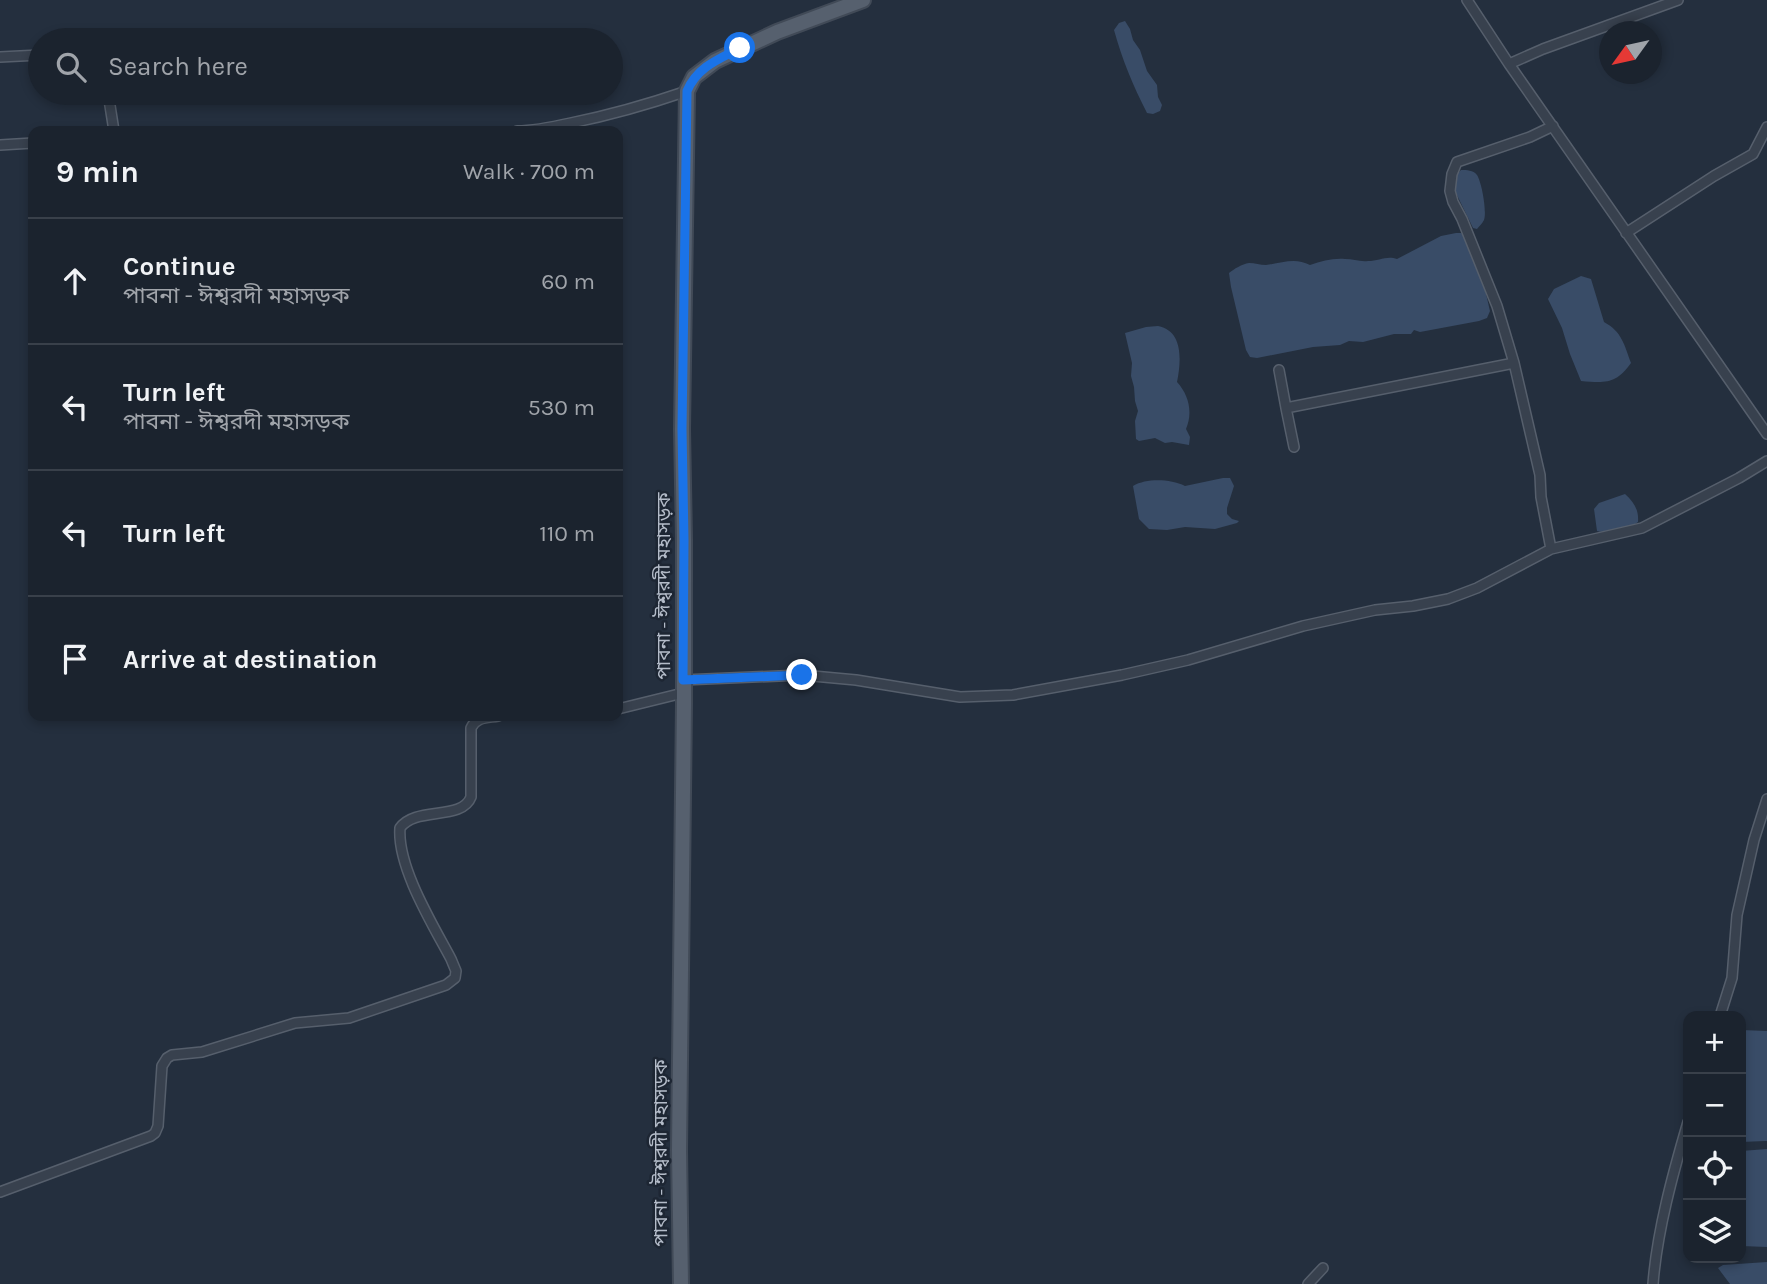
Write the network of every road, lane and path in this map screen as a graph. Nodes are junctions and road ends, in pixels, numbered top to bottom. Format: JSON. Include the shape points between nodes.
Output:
{"nodes":[{"id":1,"x":863,"y":0,"type":"edge"},
{"id":2,"x":1467,"y":0,"type":"edge"},
{"id":3,"x":1678,"y":0,"type":"edge"},
{"id":4,"x":28,"y":56,"type":"edge"},
{"id":5,"x":0,"y":57,"type":"edge"},
{"id":6,"x":1509,"y":64,"type":"junction"},
{"id":7,"x":687,"y":91,"type":"junction"},
{"id":8,"x":110,"y":105,"type":"edge"},
{"id":9,"x":113,"y":126,"type":"edge"},
{"id":10,"x":557,"y":126,"type":"edge"},
{"id":11,"x":1553,"y":126,"type":"junction"},
{"id":12,"x":1767,"y":127,"type":"edge"},
{"id":13,"x":28,"y":143,"type":"edge"},
{"id":14,"x":0,"y":145,"type":"edge"},
{"id":15,"x":1626,"y":233,"type":"junction"},
{"id":16,"x":1514,"y":363,"type":"junction"},
{"id":17,"x":1279,"y":370,"type":"dead end"},
{"id":18,"x":1286,"y":408,"type":"junction"},
{"id":19,"x":1767,"y":434,"type":"edge"},
{"id":20,"x":1294,"y":447,"type":"dead end"},
{"id":21,"x":1767,"y":461,"type":"edge"},
{"id":22,"x":1551,"y":549,"type":"junction"},
{"id":23,"x":679,"y":689,"type":"junction"},
{"id":24,"x":623,"y":708,"type":"edge"},
{"id":25,"x":476,"y":721,"type":"edge"},
{"id":26,"x":1767,"y":799,"type":"edge"},
{"id":27,"x":1722,"y":1011,"type":"edge"},
{"id":28,"x":1684,"y":1137,"type":"edge"},
{"id":29,"x":0,"y":1192,"type":"edge"},
{"id":30,"x":1323,"y":1268,"type":"dead end"},
{"id":31,"x":681,"y":1284,"type":"edge"},
{"id":32,"x":1308,"y":1284,"type":"edge"},
{"id":33,"x":1653,"y":1284,"type":"edge"}],
"edges":[{"from":1,"to":7,"type":"main road","via":[[715,61],[694,77]]},
{"from":2,"to":6,"type":"street"},
{"from":3,"to":6,"type":"street"},
{"from":4,"to":5,"type":"street"},
{"from":6,"to":11,"type":"street"},
{"from":7,"to":10,"type":"street"},
{"from":7,"to":23,"type":"main road","name":"পাবনা - ঈশ্বরদী মহাসড়ক"},
{"from":8,"to":9,"type":"street"},
{"from":11,"to":15,"type":"street"},
{"from":11,"to":16,"type":"street","via":[[1457,162],[1450,181],[1453,202],[1497,306]]},
{"from":12,"to":15,"type":"street","via":[[1754,154]]},
{"from":13,"to":14,"type":"street"},
{"from":15,"to":19,"type":"street"},
{"from":16,"to":18,"type":"street"},
{"from":16,"to":22,"type":"street","via":[[1540,475]]},
{"from":17,"to":18,"type":"street"},
{"from":18,"to":20,"type":"street"},
{"from":21,"to":22,"type":"street","via":[[1643,528]]},
{"from":22,"to":23,"type":"street","via":[[1448,599],[1363,612],[1188,660],[1013,695],[960,697],[802,675]]},
{"from":23,"to":24,"type":"street"},
{"from":23,"to":31,"type":"main road","name":"পাবনা - ঈশ্বরদী মহাসড়ক"},
{"from":25,"to":29,"type":"street","via":[[471,728],[471,797],[467,804],[409,819],[400,828],[408,873],[456,971],[451,982],[349,1018],[295,1023],[202,1052],[172,1055],[162,1066],[155,1133]]},
{"from":26,"to":27,"type":"street","via":[[1737,915],[1732,978]]},
{"from":28,"to":33,"type":"street"},
{"from":30,"to":32,"type":"street"}]}
